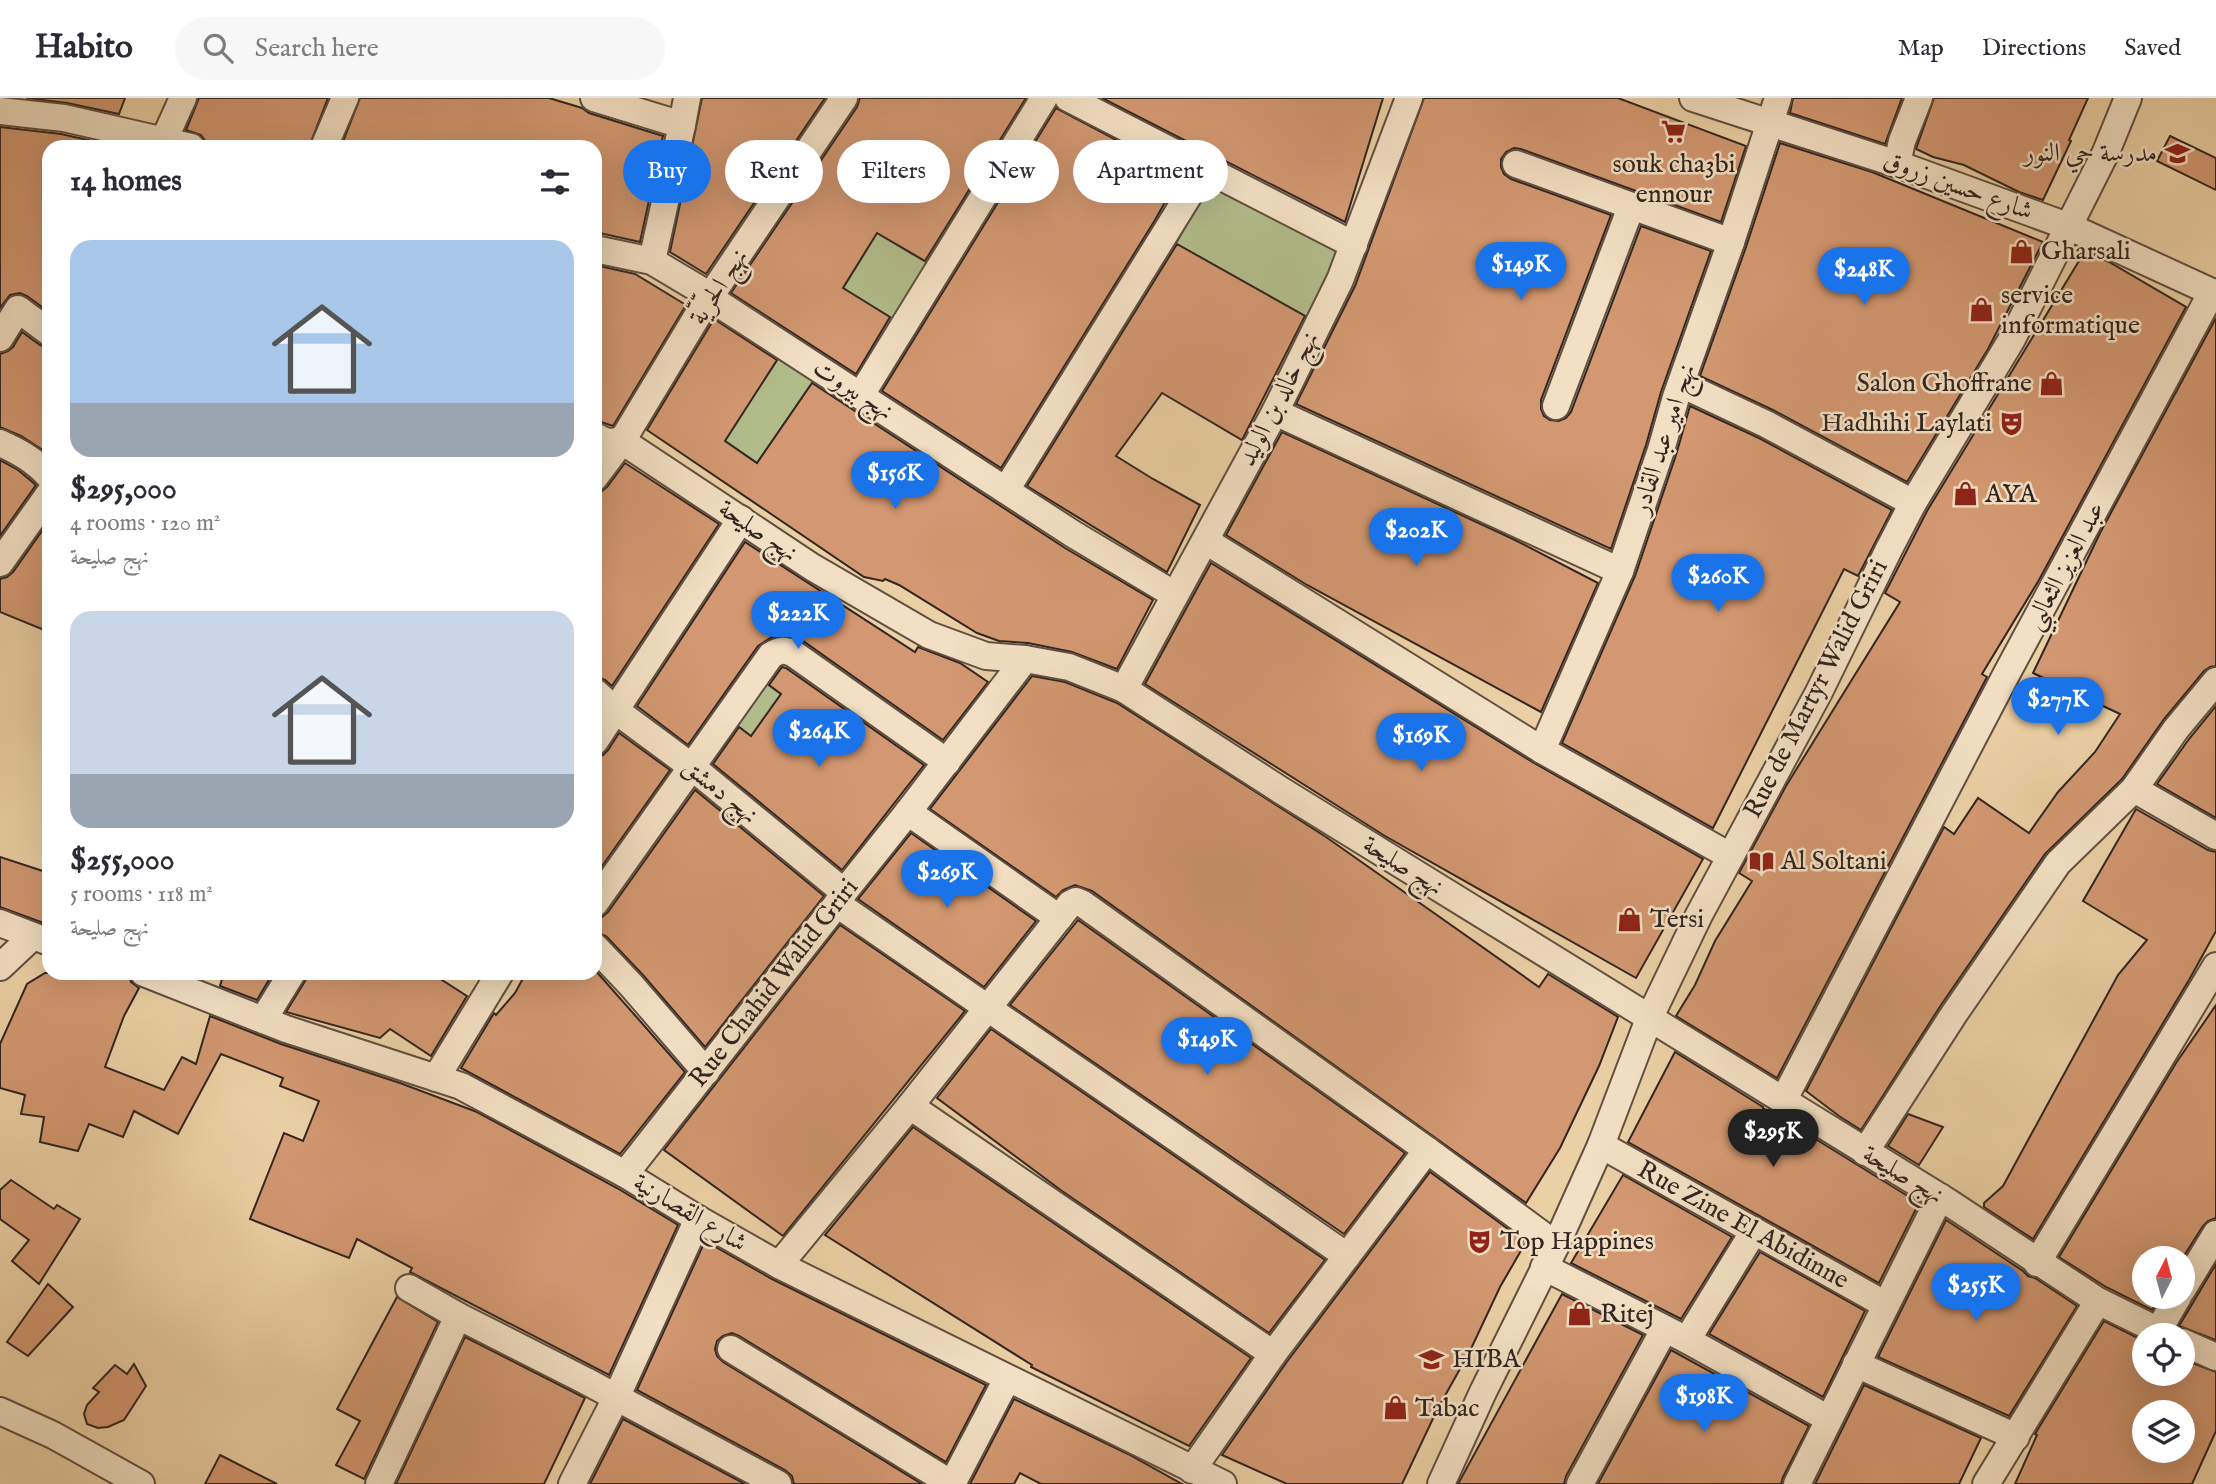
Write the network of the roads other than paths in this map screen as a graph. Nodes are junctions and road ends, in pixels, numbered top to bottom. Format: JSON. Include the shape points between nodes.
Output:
{"nodes":[{"id":1,"x":183,"y":98,"type":"edge"},
{"id":2,"x":345,"y":98,"type":"edge"},
{"id":3,"x":594,"y":98,"type":"edge"},
{"id":4,"x":687,"y":98,"type":"edge"},
{"id":5,"x":844,"y":98,"type":"edge"},
{"id":6,"x":1044,"y":98,"type":"edge"},
{"id":7,"x":1068,"y":98,"type":"edge"},
{"id":8,"x":1409,"y":98,"type":"edge"},
{"id":9,"x":1693,"y":98,"type":"edge"},
{"id":10,"x":1919,"y":98,"type":"edge"},
{"id":11,"x":2128,"y":98,"type":"edge"},
{"id":12,"x":68,"y":108,"type":"edge"},
{"id":13,"x":1774,"y":110,"type":"edge"},
{"id":14,"x":0,"y":111,"type":"edge"},
{"id":15,"x":682,"y":125,"type":"junction"},
{"id":16,"x":164,"y":140,"type":"joint"},
{"id":17,"x":327,"y":140,"type":"edge"},
{"id":18,"x":1150,"y":140,"type":"edge"},
{"id":19,"x":1516,"y":164,"type":"dead end"},
{"id":20,"x":1897,"y":164,"type":"junction"},
{"id":21,"x":1228,"y":180,"type":"edge"},
{"id":22,"x":1185,"y":203,"type":"edge"},
{"id":23,"x":1631,"y":207,"type":"junction"},
{"id":24,"x":2070,"y":227,"type":"junction"},
{"id":25,"x":1731,"y":242,"type":"junction"},
{"id":26,"x":1354,"y":245,"type":"junction"},
{"id":27,"x":602,"y":251,"type":"edge"},
{"id":28,"x":652,"y":261,"type":"junction"},
{"id":29,"x":2214,"y":293,"type":"edge"},
{"id":30,"x":710,"y":299,"type":"junction"},
{"id":31,"x":42,"y":327,"type":"edge"},
{"id":32,"x":0,"y":338,"type":"edge"},
{"id":33,"x":1681,"y":384,"type":"junction"},
{"id":34,"x":861,"y":396,"type":"junction"},
{"id":35,"x":1556,"y":406,"type":"dead end"},
{"id":36,"x":1275,"y":412,"type":"junction"},
{"id":37,"x":602,"y":440,"type":"edge"},
{"id":38,"x":622,"y":441,"type":"junction"},
{"id":39,"x":0,"y":443,"type":"edge"},
{"id":40,"x":42,"y":468,"type":"edge"},
{"id":41,"x":602,"y":468,"type":"edge"},
{"id":42,"x":1006,"y":490,"type":"junction"},
{"id":43,"x":1913,"y":503,"type":"junction"},
{"id":44,"x":42,"y":504,"type":"edge"},
{"id":45,"x":741,"y":519,"type":"junction"},
{"id":46,"x":1206,"y":541,"type":"junction"},
{"id":47,"x":0,"y":563,"type":"edge"},
{"id":48,"x":1620,"y":571,"type":"junction"},
{"id":49,"x":1175,"y":595,"type":"junction"},
{"id":50,"x":1025,"y":659,"type":"junction"},
{"id":51,"x":2216,"y":681,"type":"edge"},
{"id":52,"x":1124,"y":689,"type":"junction"},
{"id":53,"x":602,"y":698,"type":"edge"},
{"id":54,"x":615,"y":710,"type":"junction"},
{"id":55,"x":602,"y":730,"type":"edge"},
{"id":56,"x":1542,"y":750,"type":"junction"},
{"id":57,"x":947,"y":762,"type":"junction"},
{"id":58,"x":692,"y":767,"type":"junction"},
{"id":59,"x":2134,"y":789,"type":"junction"},
{"id":60,"x":908,"y":812,"type":"junction"},
{"id":61,"x":2216,"y":836,"type":"edge"},
{"id":62,"x":1730,"y":856,"type":"junction"},
{"id":63,"x":602,"y":893,"type":"edge"},
{"id":64,"x":840,"y":898,"type":"junction"},
{"id":65,"x":1059,"y":918,"type":"junction"},
{"id":66,"x":0,"y":923,"type":"edge"},
{"id":67,"x":41,"y":940,"type":"edge"},
{"id":68,"x":602,"y":954,"type":"edge"},
{"id":69,"x":2216,"y":966,"type":"edge"},
{"id":70,"x":0,"y":967,"type":"edge"},
{"id":71,"x":162,"y":980,"type":"edge"},
{"id":72,"x":288,"y":980,"type":"edge"},
{"id":73,"x":496,"y":980,"type":"edge"},
{"id":74,"x":988,"y":1009,"type":"junction"},
{"id":75,"x":1649,"y":1019,"type":"junction"},
{"id":76,"x":263,"y":1020,"type":"junction"},
{"id":77,"x":706,"y":1072,"type":"junction"},
{"id":78,"x":436,"y":1078,"type":"junction"},
{"id":79,"x":1783,"y":1101,"type":"junction"},
{"id":80,"x":910,"y":1107,"type":"junction"},
{"id":81,"x":1601,"y":1144,"type":"junction"},
{"id":82,"x":1427,"y":1150,"type":"junction"},
{"id":83,"x":1865,"y":1152,"type":"junction"},
{"id":84,"x":625,"y":1174,"type":"junction"},
{"id":85,"x":1940,"y":1197,"type":"junction"},
{"id":86,"x":698,"y":1219,"type":"junction"},
{"id":87,"x":1754,"y":1231,"type":"junction"},
{"id":88,"x":2216,"y":1234,"type":"edge"},
{"id":89,"x":1347,"y":1256,"type":"junction"},
{"id":90,"x":1550,"y":1256,"type":"junction"},
{"id":91,"x":2037,"y":1263,"type":"junction"},
{"id":92,"x":779,"y":1265,"type":"junction"},
{"id":93,"x":2195,"y":1269,"type":"edge"},
{"id":94,"x":410,"y":1288,"type":"dead end"},
{"id":95,"x":2098,"y":1301,"type":"junction"},
{"id":96,"x":1886,"y":1305,"type":"junction"},
{"id":97,"x":458,"y":1316,"type":"junction"},
{"id":98,"x":2142,"y":1323,"type":"edge"},
{"id":99,"x":1676,"y":1335,"type":"junction"},
{"id":100,"x":2195,"y":1348,"type":"edge"},
{"id":101,"x":731,"y":1349,"type":"dead end"},
{"id":102,"x":1273,"y":1354,"type":"junction"},
{"id":103,"x":2216,"y":1357,"type":"edge"},
{"id":104,"x":1856,"y":1364,"type":"junction"},
{"id":105,"x":1007,"y":1379,"type":"junction"},
{"id":106,"x":616,"y":1398,"type":"junction"},
{"id":107,"x":0,"y":1411,"type":"edge"},
{"id":108,"x":1829,"y":1419,"type":"junction"},
{"id":109,"x":2016,"y":1437,"type":"junction"},
{"id":110,"x":1192,"y":1470,"type":"junction"},
{"id":111,"x":141,"y":1484,"type":"edge"},
{"id":112,"x":379,"y":1484,"type":"edge"},
{"id":113,"x":572,"y":1484,"type":"edge"},
{"id":114,"x":778,"y":1484,"type":"edge"},
{"id":115,"x":1223,"y":1484,"type":"edge"},
{"id":116,"x":1441,"y":1484,"type":"edge"},
{"id":117,"x":1580,"y":1484,"type":"edge"},
{"id":118,"x":1797,"y":1484,"type":"edge"},
{"id":119,"x":1986,"y":1484,"type":"edge"}],
"edges":[{"from":1,"to":16,"type":"street"},
{"from":2,"to":17,"type":"street"},
{"from":3,"to":15,"type":"street"},
{"from":4,"to":15,"type":"street"},
{"from":5,"to":30,"type":"street","name":"نهج الحرّيّة"},
{"from":6,"to":34,"type":"street"},
{"from":7,"to":18,"type":"street"},
{"from":8,"to":26,"type":"street","name":"نهج خالد بن الوليد"},
{"from":9,"to":13,"type":"street","name":"شارع حسين زروق"},
{"from":10,"to":20,"type":"street"},
{"from":11,"to":24,"type":"street","name":"Rue de Martyr Walid Griri"},
{"from":12,"to":14,"type":"street"},
{"from":12,"to":16,"type":"street"},
{"from":13,"to":20,"type":"street","name":"شارع حسين زروق"},
{"from":13,"to":25,"type":"street","name":"نهج امير عبد القادر"},
{"from":15,"to":28,"type":"street"},
{"from":19,"to":23,"type":"street"},
{"from":20,"to":24,"type":"street","name":"شارع حسين زروق"},
{"from":21,"to":26,"type":"street"},
{"from":22,"to":42,"type":"street"},
{"from":23,"to":25,"type":"street"},
{"from":23,"to":35,"type":"street"},
{"from":24,"to":29,"type":"street","name":"شارع حسين زروق"},
{"from":24,"to":43,"type":"street","name":"Rue de Martyr Walid Griri","via":[[2012,339]]},
{"from":25,"to":33,"type":"street","name":"نهج امير عبد القادر"},
{"from":26,"to":36,"type":"street","name":"نهج خالد بن الوليد"},
{"from":27,"to":28,"type":"street","name":"نهج بيروت"},
{"from":28,"to":30,"type":"street","name":"نهج بيروت"},
{"from":29,"to":79,"type":"street","name":"عبد العزيز الثعالبي","via":[[2007,673]]},
{"from":30,"to":34,"type":"street","name":"نهج بيروت"},
{"from":30,"to":38,"type":"street","name":"نهج الحرّيّة"},
{"from":31,"to":32,"type":"street","via":[[18,309]]},
{"from":33,"to":43,"type":"street"},
{"from":33,"to":48,"type":"street","name":"نهج امير عبد القادر"},
{"from":34,"to":42,"type":"street","name":"نهج بيروت"},
{"from":36,"to":46,"type":"street","name":"نهج خالد بن الوليد"},
{"from":36,"to":48,"type":"street"},
{"from":37,"to":38,"type":"street"},
{"from":38,"to":41,"type":"street","name":"نهج الحرّيّة"},
{"from":38,"to":45,"type":"street","name":"نهج صليحة"},
{"from":39,"to":40,"type":"street","via":[[24,453]]},
{"from":42,"to":49,"type":"street","name":"نهج بيروت"},
{"from":43,"to":62,"type":"street","name":"Rue de Martyr Walid Griri","via":[[1819,692]]},
{"from":44,"to":47,"type":"street"},
{"from":45,"to":50,"type":"street","name":"نهج صليحة","via":[[812,567],[929,635],[986,656]]},
{"from":45,"to":54,"type":"street"},
{"from":46,"to":49,"type":"street","name":"نهج خالد بن الوليد"},
{"from":46,"to":56,"type":"street"},
{"from":48,"to":56,"type":"street","name":"نهج امير عبد القادر"},
{"from":49,"to":52,"type":"street","name":"نهج خالد بن الوليد"},
{"from":50,"to":52,"type":"street","name":"نهج صليحة","via":[[1069,667]]},
{"from":50,"to":57,"type":"street","name":"Rue Chahid Walid Griri"},
{"from":51,"to":59,"type":"street"},
{"from":52,"to":75,"type":"street","name":"نهج صليحة"},
{"from":53,"to":54,"type":"street","name":"نهج دمشق"},
{"from":54,"to":55,"type":"street"},
{"from":54,"to":58,"type":"street","name":"نهج دمشق"},
{"from":56,"to":62,"type":"street"},
{"from":57,"to":58,"type":"street","via":[[787,650],[779,650]]},
{"from":57,"to":60,"type":"street","name":"Rue Chahid Walid Griri"},
{"from":58,"to":63,"type":"street"},
{"from":58,"to":64,"type":"street","name":"نهج دمشق"},
{"from":59,"to":61,"type":"street"},
{"from":59,"to":83,"type":"street","via":[[2058,863]]},
{"from":60,"to":64,"type":"street","name":"Rue Chahid Walid Griri"},
{"from":60,"to":65,"type":"street"},
{"from":62,"to":75,"type":"street","name":"Rue de Martyr Walid Griri"},
{"from":64,"to":74,"type":"street","name":"نهج دمشق"},
{"from":64,"to":77,"type":"street","name":"Rue Chahid Walid Griri"},
{"from":65,"to":74,"type":"street"},
{"from":65,"to":82,"type":"street","via":[[1070,904],[1083,904]]},
{"from":66,"to":67,"type":"street"},
{"from":67,"to":70,"type":"street"},
{"from":68,"to":77,"type":"street"},
{"from":69,"to":91,"type":"street"},
{"from":71,"to":76,"type":"street","name":"شارع القصارنية"},
{"from":72,"to":76,"type":"street"},
{"from":73,"to":78,"type":"street"},
{"from":74,"to":80,"type":"street"},
{"from":74,"to":89,"type":"street","name":"نهج دمشق"},
{"from":75,"to":79,"type":"street","name":"نهج صليحة"},
{"from":75,"to":81,"type":"street","name":"Rue de Martyr Walid Griri"},
{"from":76,"to":78,"type":"street","name":"شارع القصارنية"},
{"from":77,"to":84,"type":"street","name":"Rue Chahid Walid Griri"},
{"from":78,"to":84,"type":"street","name":"شارع القصارنية","via":[[461,1086]]},
{"from":79,"to":83,"type":"street","name":"نهج صليحة"},
{"from":80,"to":92,"type":"street"},
{"from":80,"to":102,"type":"street"},
{"from":81,"to":87,"type":"street","name":"Rue Zine El Abidinne"},
{"from":81,"to":90,"type":"street","name":"Rue de Martyr Walid Griri"},
{"from":82,"to":89,"type":"street"},
{"from":82,"to":90,"type":"street"},
{"from":83,"to":85,"type":"street","name":"نهج صليحة"},
{"from":84,"to":86,"type":"street","name":"شارع القصارنية"},
{"from":85,"to":91,"type":"street","name":"نهج صليحة"},
{"from":85,"to":96,"type":"street"},
{"from":86,"to":92,"type":"street","name":"شارع القصارنية"},
{"from":86,"to":106,"type":"street"},
{"from":87,"to":96,"type":"street","name":"Rue Zine El Abidinne"},
{"from":87,"to":99,"type":"street"},
{"from":88,"to":93,"type":"street"},
{"from":89,"to":102,"type":"street"},
{"from":90,"to":99,"type":"street"},
{"from":90,"to":116,"type":"street","name":"Rue de Martyr Walid Griri"},
{"from":91,"to":95,"type":"street","name":"نهج صليحة"},
{"from":92,"to":105,"type":"street","name":"شارع القصارنية"},
{"from":94,"to":97,"type":"street"},
{"from":95,"to":98,"type":"street","name":"نهج صليحة"},
{"from":95,"to":109,"type":"street"},
{"from":96,"to":104,"type":"street"},
{"from":97,"to":106,"type":"street"},
{"from":97,"to":112,"type":"street"},
{"from":99,"to":108,"type":"street"},
{"from":99,"to":117,"type":"street"},
{"from":100,"to":103,"type":"street"},
{"from":101,"to":105,"type":"street","via":[[952,1484]]},
{"from":102,"to":110,"type":"street"},
{"from":104,"to":108,"type":"street"},
{"from":104,"to":109,"type":"street"},
{"from":105,"to":110,"type":"street","name":"شارع القصارنية"},
{"from":106,"to":113,"type":"street"},
{"from":106,"to":114,"type":"street"},
{"from":107,"to":111,"type":"street","via":[[54,1435]]},
{"from":108,"to":118,"type":"street"},
{"from":109,"to":119,"type":"street"},
{"from":110,"to":115,"type":"street","name":"شارع القصارنية"}]}
